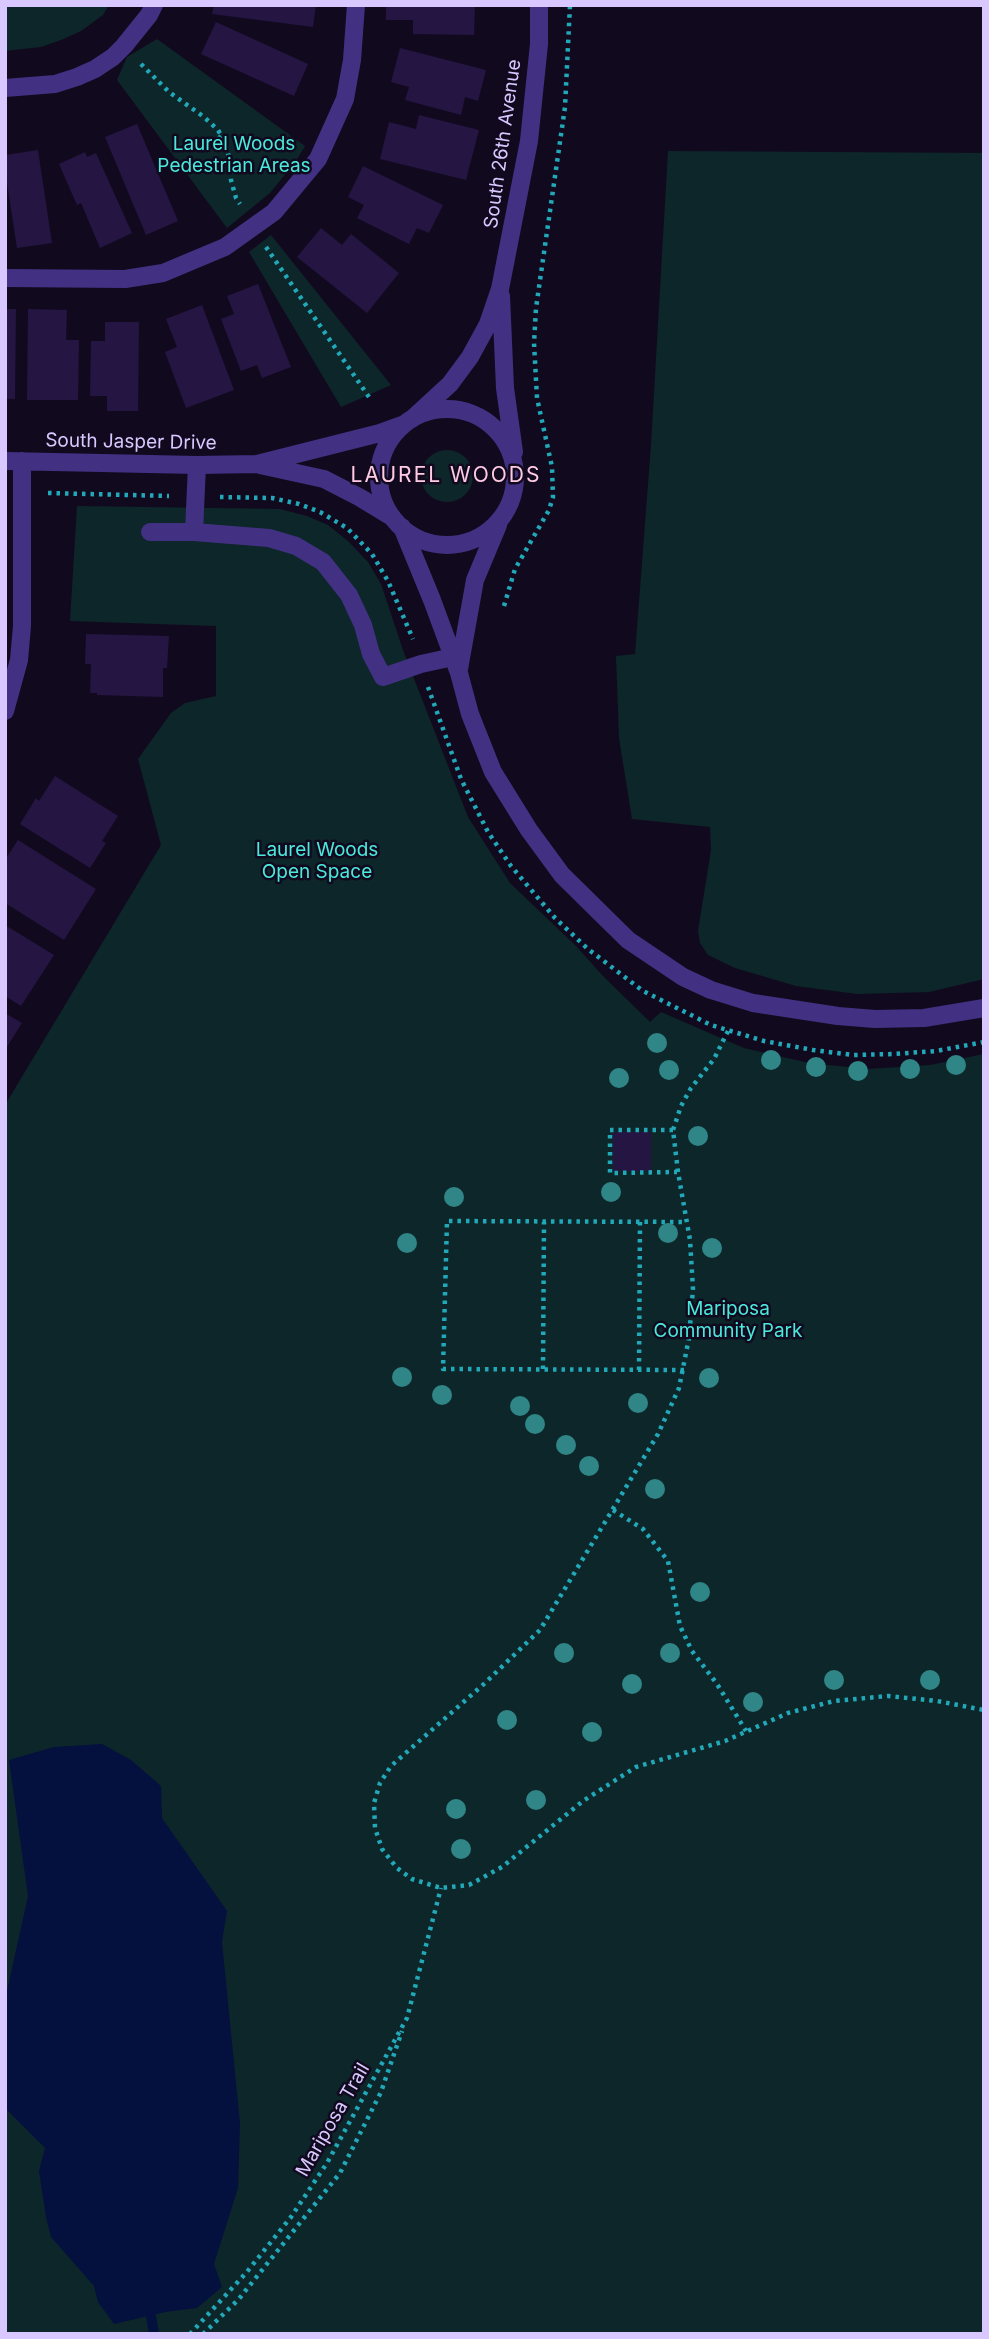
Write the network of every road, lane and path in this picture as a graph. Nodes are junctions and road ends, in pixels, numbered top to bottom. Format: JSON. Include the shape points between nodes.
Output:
{"nodes":[{"id":1,"x":154,"y":5,"type":"edge"},
{"id":2,"x":356,"y":5,"type":"edge"},
{"id":3,"x":539,"y":5,"type":"edge"},
{"id":4,"x":570,"y":5,"type":"edge"},
{"id":5,"x":124,"y":46,"type":"junction"},
{"id":6,"x":5,"y":88,"type":"edge"},
{"id":7,"x":220,"y":135,"type":"junction"},
{"id":8,"x":207,"y":151,"type":"dead end"},
{"id":9,"x":256,"y":224,"type":"junction"},
{"id":10,"x":5,"y":278,"type":"edge"},
{"id":11,"x":500,"y":289,"type":"junction"},
{"id":12,"x":371,"y":400,"type":"dead end"},
{"id":13,"x":409,"y":422,"type":"junction"},
{"id":14,"x":14,"y":461,"type":"edge"},
{"id":15,"x":257,"y":464,"type":"junction"},
{"id":16,"x":197,"y":465,"type":"junction"},
{"id":17,"x":514,"y":470,"type":"junction"},
{"id":18,"x":505,"y":512,"type":"junction"},
{"id":19,"x":397,"y":522,"type":"junction"},
{"id":20,"x":150,"y":532,"type":"dead end"},
{"id":21,"x":194,"y":532,"type":"junction"},
{"id":22,"x":504,"y":606,"type":"dead end"},
{"id":23,"x":456,"y":665,"type":"junction"},
{"id":24,"x":5,"y":711,"type":"edge"},
{"id":25,"x":984,"y":1008,"type":"edge"},
{"id":26,"x":728,"y":1031,"type":"dead end"},
{"id":27,"x":673,"y":1130,"type":"junction"},
{"id":28,"x":678,"y":1172,"type":"junction"},
{"id":29,"x":544,"y":1222,"type":"junction"},
{"id":30,"x":640,"y":1222,"type":"junction"},
{"id":31,"x":687,"y":1222,"type":"junction"},
{"id":32,"x":543,"y":1369,"type":"junction"},
{"id":33,"x":639,"y":1370,"type":"junction"},
{"id":34,"x":684,"y":1370,"type":"junction"},
{"id":35,"x":613,"y":1510,"type":"junction"},
{"id":36,"x":984,"y":1710,"type":"edge"},
{"id":37,"x":746,"y":1731,"type":"junction"},
{"id":38,"x":441,"y":1888,"type":"junction"},
{"id":39,"x":407,"y":2018,"type":"junction"},
{"id":40,"x":190,"y":2334,"type":"edge"},
{"id":41,"x":203,"y":2334,"type":"edge"}],
"edges":[{"from":1,"to":5,"type":"street"},
{"from":2,"to":9,"type":"street","via":[[345,99],[318,159],[274,212]]},
{"from":3,"to":11,"type":"street","name":"South 26th Avenue","via":[[529,141]]},
{"from":4,"to":22,"type":"path","via":[[565,107],[534,343],[537,398],[552,467],[553,497],[515,569]]},
{"from":5,"to":6,"type":"street","via":[[77,77]]},
{"from":5,"to":7,"type":"path"},
{"from":7,"to":8,"type":"path"},
{"from":7,"to":9,"type":"path","via":[[236,198]]},
{"from":9,"to":10,"type":"street","via":[[225,247],[163,273],[125,279]]},
{"from":9,"to":12,"type":"path","via":[[263,243]]},
{"from":11,"to":13,"type":"street","name":"South 26th Avenue","via":[[470,357],[450,384]]},
{"from":11,"to":17,"type":"street","name":"South 26th Avenue"},
{"from":13,"to":15,"type":"street","name":"South Jasper Drive"},
{"from":13,"to":17,"type":"street","via":[[436,410],[470,413],[502,436]]},
{"from":13,"to":19,"type":"street","via":[[393,436],[380,467],[381,493]]},
{"from":14,"to":16,"type":"street","name":"South Jasper Drive"},
{"from":14,"to":24,"type":"street","via":[[22,626],[19,660]]},
{"from":15,"to":16,"type":"street","name":"South Jasper Drive"},
{"from":15,"to":19,"type":"street","name":"South Jasper Drive","via":[[324,479]]},
{"from":16,"to":21,"type":"street"},
{"from":17,"to":18,"type":"street"},
{"from":18,"to":19,"type":"street","via":[[488,531],[464,543],[437,544],[412,535]]},
{"from":18,"to":23,"type":"street","via":[[475,580]]},
{"from":19,"to":23,"type":"street"},
{"from":20,"to":21,"type":"street"},
{"from":21,"to":23,"type":"street","via":[[269,538],[296,546],[323,562],[349,595],[383,677]]},
{"from":23,"to":25,"type":"street","via":[[494,772],[529,830],[599,913],[628,940],[683,977],[753,1003],[838,1016],[924,1018]]},
{"from":26,"to":27,"type":"path","via":[[714,1059],[691,1088]]},
{"from":27,"to":28,"type":"path"},
{"from":27,"to":28,"type":"path","via":[[610,1130],[610,1173]]},
{"from":28,"to":31,"type":"path"},
{"from":29,"to":30,"type":"path"},
{"from":29,"to":32,"type":"path"},
{"from":29,"to":32,"type":"path","via":[[447,1221],[443,1369]]},
{"from":30,"to":31,"type":"path"},
{"from":30,"to":33,"type":"path"},
{"from":31,"to":34,"type":"path","via":[[693,1289]]},
{"from":32,"to":33,"type":"path"},
{"from":33,"to":34,"type":"path"},
{"from":34,"to":35,"type":"path","via":[[658,1434]]},
{"from":35,"to":37,"type":"path","via":[[642,1529],[668,1561],[680,1626],[691,1651]]},
{"from":35,"to":38,"type":"path","via":[[540,1630],[391,1766],[380,1783],[374,1803],[382,1849],[412,1879]]},
{"from":36,"to":37,"type":"path","via":[[937,1701],[862,1697],[811,1706]]},
{"from":37,"to":38,"type":"path","via":[[636,1767],[583,1801],[481,1880]]},
{"from":38,"to":39,"type":"path","name":"Mariposa Trail"},
{"from":39,"to":40,"type":"path","name":"Mariposa Trail","via":[[327,2163],[291,2217]]},
{"from":39,"to":41,"type":"path","via":[[381,2092],[340,2174],[237,2300]]}]}
